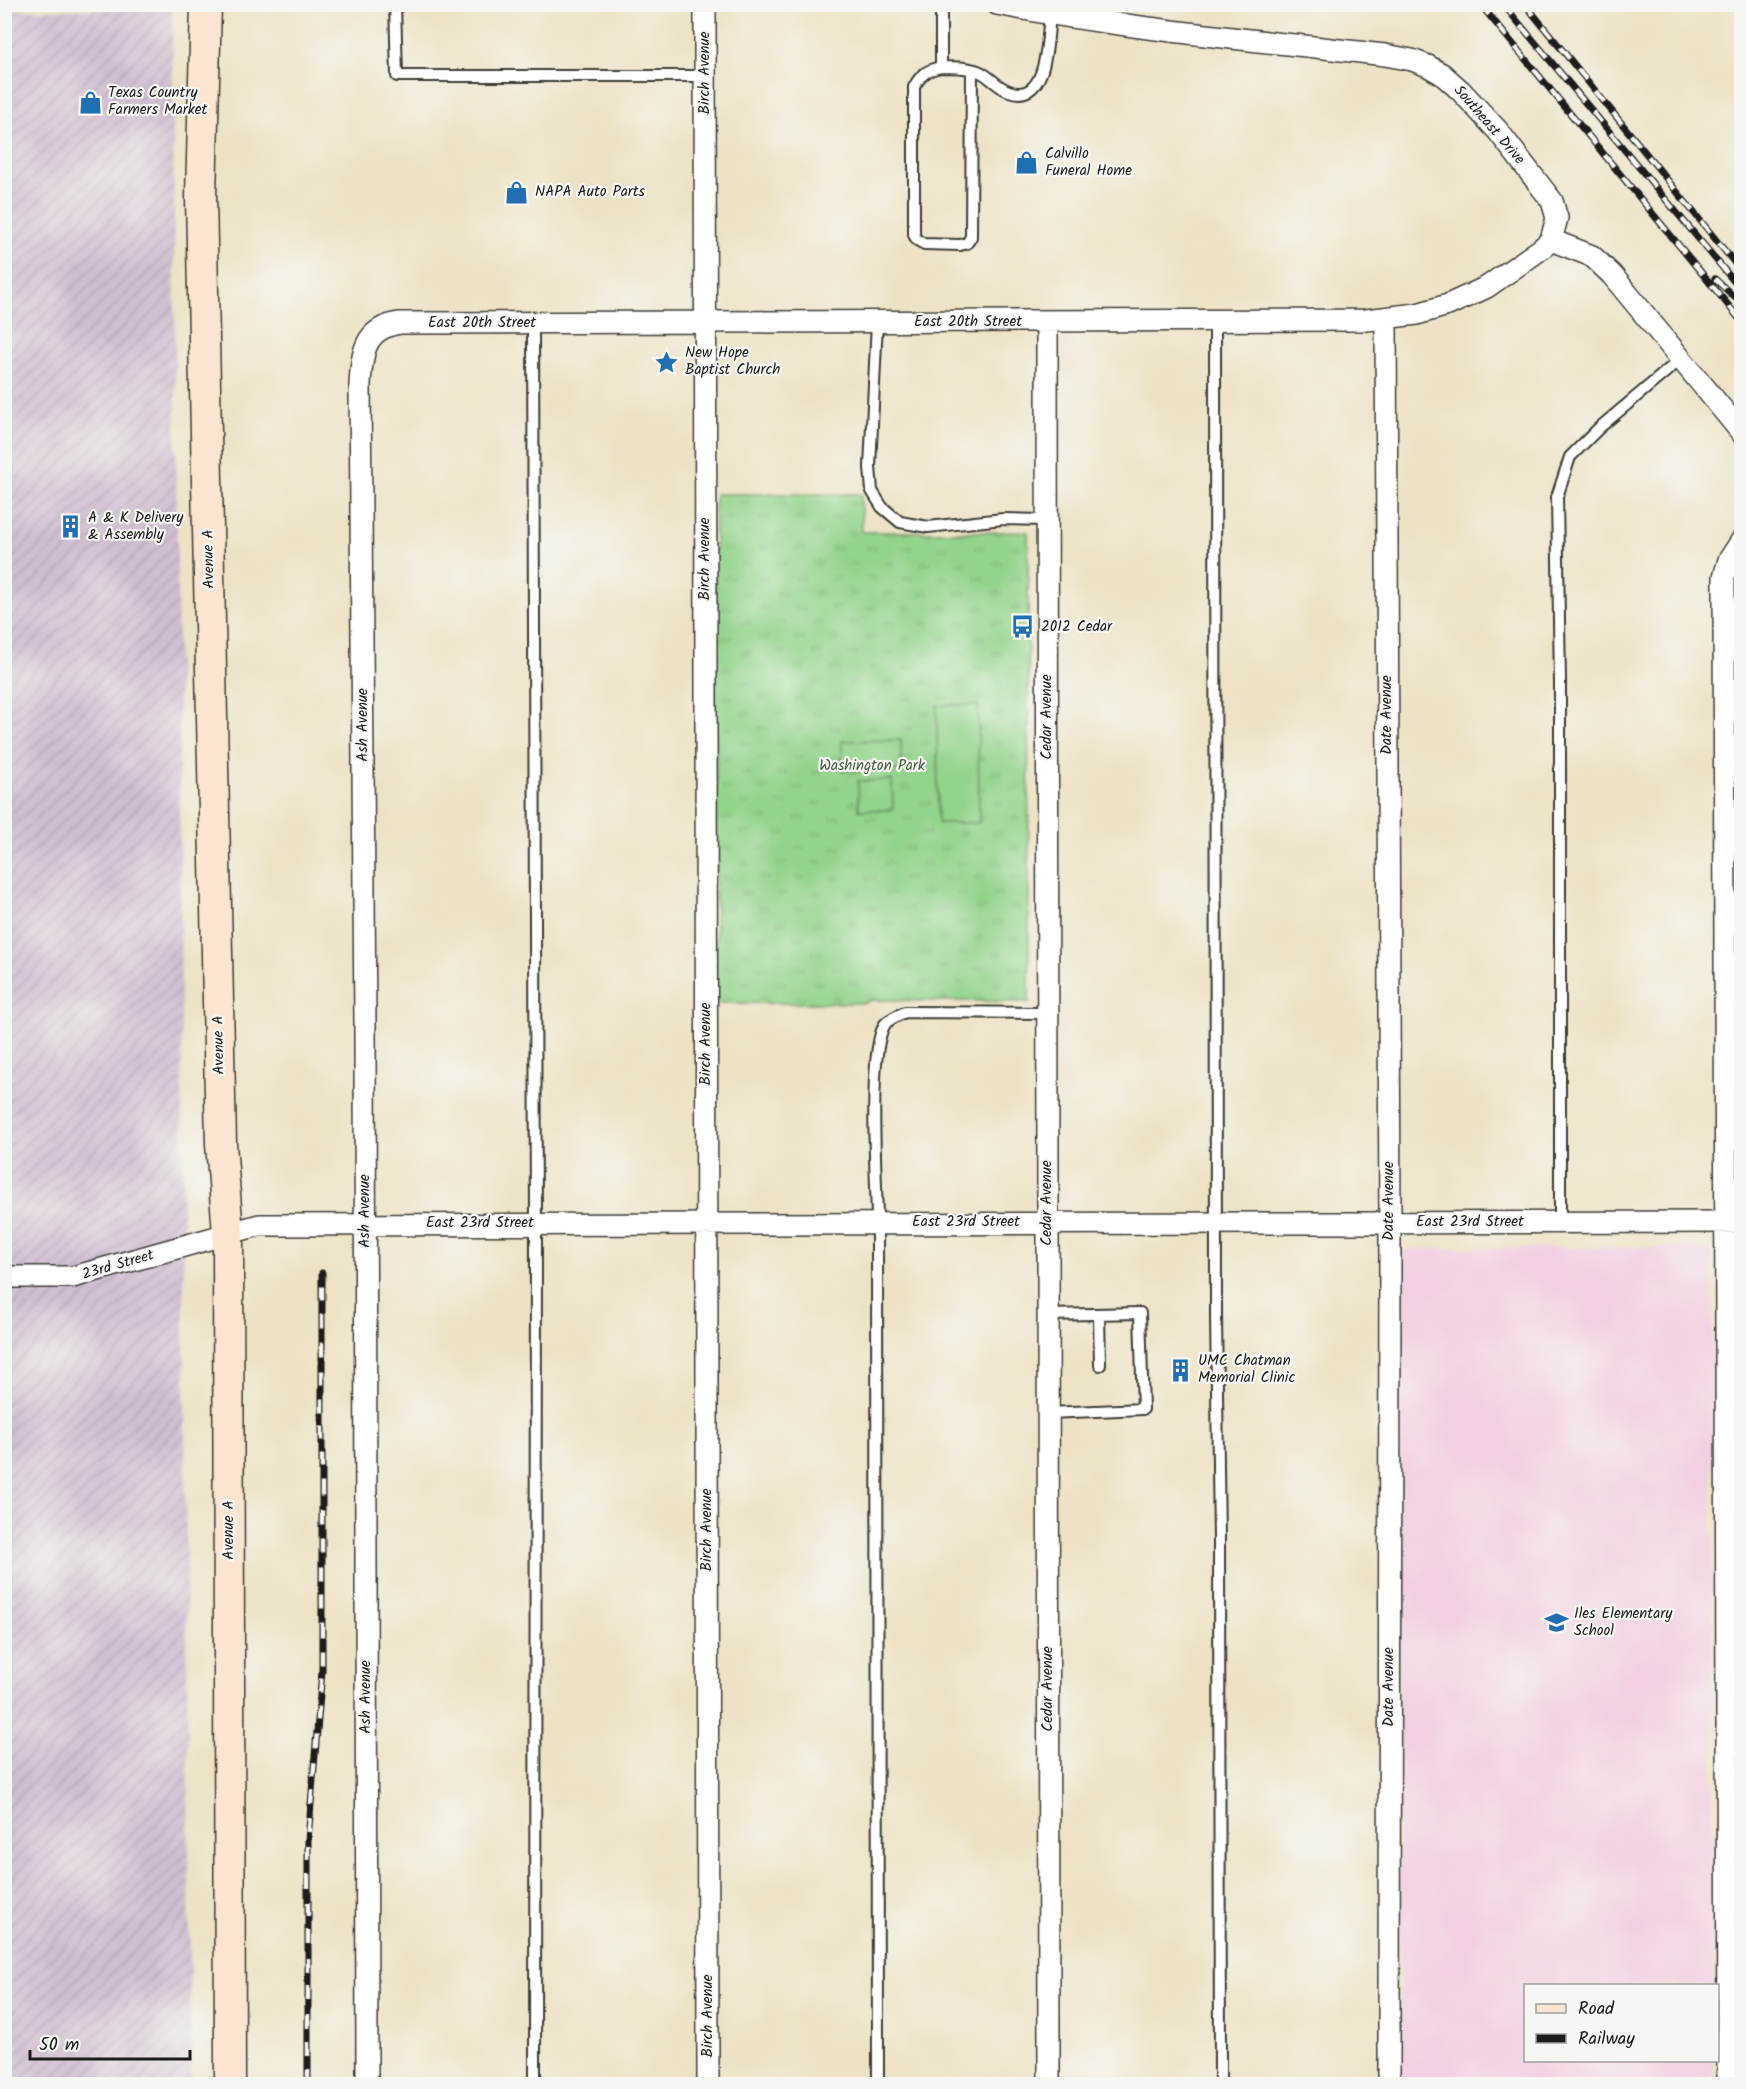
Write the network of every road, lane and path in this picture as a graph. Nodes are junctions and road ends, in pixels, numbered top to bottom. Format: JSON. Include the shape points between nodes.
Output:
{"nodes":[{"id":1,"x":206,"y":4,"type":"edge"},
{"id":2,"x":395,"y":4,"type":"edge"},
{"id":3,"x":705,"y":4,"type":"edge"},
{"id":4,"x":940,"y":4,"type":"edge"},
{"id":5,"x":997,"y":4,"type":"edge"},
{"id":6,"x":1050,"y":15,"type":"junction"},
{"id":7,"x":941,"y":67,"type":"junction"},
{"id":8,"x":972,"y":70,"type":"junction"},
{"id":9,"x":705,"y":76,"type":"junction"},
{"id":10,"x":1551,"y":240,"type":"junction"},
{"id":11,"x":1386,"y":318,"type":"junction"},
{"id":12,"x":1215,"y":321,"type":"junction"},
{"id":13,"x":877,"y":322,"type":"junction"},
{"id":14,"x":1047,"y":322,"type":"junction"},
{"id":15,"x":533,"y":323,"type":"junction"},
{"id":16,"x":704,"y":323,"type":"junction"},
{"id":17,"x":370,"y":338,"type":"joint"},
{"id":18,"x":1681,"y":359,"type":"junction"},
{"id":19,"x":1742,"y":433,"type":"edge"},
{"id":20,"x":1047,"y":520,"type":"junction"},
{"id":21,"x":1742,"y":540,"type":"edge"},
{"id":22,"x":1734,"y":1001,"type":"edge"},
{"id":23,"x":1047,"y":1013,"type":"junction"},
{"id":24,"x":878,"y":1222,"type":"junction"},
{"id":25,"x":1047,"y":1222,"type":"junction"},
{"id":26,"x":1216,"y":1222,"type":"junction"},
{"id":27,"x":1390,"y":1222,"type":"junction"},
{"id":28,"x":1560,"y":1222,"type":"junction"},
{"id":29,"x":1734,"y":1222,"type":"edge"},
{"id":30,"x":537,"y":1223,"type":"junction"},
{"id":31,"x":706,"y":1223,"type":"junction"},
{"id":32,"x":365,"y":1224,"type":"junction"},
{"id":33,"x":228,"y":1233,"type":"junction"},
{"id":34,"x":4,"y":1277,"type":"edge"},
{"id":35,"x":1099,"y":1314,"type":"junction"},
{"id":36,"x":1047,"y":1315,"type":"junction"},
{"id":37,"x":1100,"y":1365,"type":"dead end"},
{"id":38,"x":1048,"y":1413,"type":"junction"},
{"id":39,"x":231,"y":2085,"type":"edge"},
{"id":40,"x":367,"y":2085,"type":"edge"},
{"id":41,"x":535,"y":2085,"type":"edge"},
{"id":42,"x":708,"y":2085,"type":"edge"},
{"id":43,"x":878,"y":2085,"type":"edge"},
{"id":44,"x":1049,"y":2085,"type":"edge"},
{"id":45,"x":1220,"y":2085,"type":"edge"},
{"id":46,"x":1389,"y":2085,"type":"edge"},
{"id":47,"x":1728,"y":2085,"type":"edge"}],
"edges":[{"from":1,"to":33,"type":"main road","name":"Avenue A","via":[[201,196],[221,1144]]},
{"from":2,"to":9,"type":"lane","via":[[397,76]]},
{"from":3,"to":9,"type":"street","name":"Birch Avenue"},
{"from":4,"to":7,"type":"lane"},
{"from":5,"to":6,"type":"street","name":"Southeast Drive"},
{"from":6,"to":8,"type":"lane","via":[[1044,62],[1032,90],[1008,91]]},
{"from":6,"to":10,"type":"street","name":"Southeast Drive","via":[[1385,55],[1428,66],[1461,91],[1498,131],[1552,201],[1557,218]]},
{"from":7,"to":8,"type":"lane"},
{"from":7,"to":8,"type":"lane","via":[[928,69],[914,87],[914,235],[924,244],[960,245],[971,237]]},
{"from":9,"to":16,"type":"street","name":"Birch Avenue"},
{"from":10,"to":11,"type":"street","name":"East 20th Street","via":[[1487,287],[1448,305]]},
{"from":10,"to":18,"type":"street","via":[[1592,256]]},
{"from":11,"to":12,"type":"street","name":"East 20th Street"},
{"from":11,"to":27,"type":"street","name":"Date Avenue"},
{"from":12,"to":14,"type":"street","name":"East 20th Street"},
{"from":12,"to":26,"type":"lane"},
{"from":13,"to":14,"type":"street","name":"East 20th Street"},
{"from":13,"to":16,"type":"street","name":"East 20th Street"},
{"from":13,"to":20,"type":"lane","via":[[870,467],[872,491],[882,507],[900,522],[928,526],[1004,519]]},
{"from":14,"to":20,"type":"street","name":"Cedar Avenue"},
{"from":15,"to":16,"type":"street","name":"East 20th Street"},
{"from":15,"to":17,"type":"street","name":"East 20th Street","via":[[400,323],[378,329]]},
{"from":15,"to":30,"type":"lane"},
{"from":16,"to":31,"type":"street","name":"Birch Avenue"},
{"from":17,"to":32,"type":"street","name":"Ash Avenue","via":[[360,384]]},
{"from":18,"to":19,"type":"street"},
{"from":18,"to":28,"type":"lane","via":[[1570,457],[1557,497]]},
{"from":20,"to":23,"type":"street","name":"Cedar Avenue"},
{"from":21,"to":22,"type":"street","via":[[1724,577]]},
{"from":22,"to":29,"type":"street"},
{"from":23,"to":24,"type":"lane","via":[[904,1012],[886,1023],[878,1045],[876,1077]]},
{"from":23,"to":25,"type":"street","name":"Cedar Avenue"},
{"from":24,"to":25,"type":"street","name":"East 23rd Street"},
{"from":24,"to":31,"type":"street","name":"East 23rd Street"},
{"from":24,"to":43,"type":"lane"},
{"from":25,"to":26,"type":"street","name":"East 23rd Street"},
{"from":25,"to":36,"type":"street","name":"Cedar Avenue"},
{"from":26,"to":27,"type":"street","name":"East 23rd Street"},
{"from":26,"to":45,"type":"lane"},
{"from":27,"to":28,"type":"street","name":"East 23rd Street"},
{"from":27,"to":46,"type":"street","name":"Date Avenue"},
{"from":28,"to":29,"type":"street","name":"East 23rd Street"},
{"from":29,"to":47,"type":"street"},
{"from":30,"to":31,"type":"street","name":"East 23rd Street"},
{"from":30,"to":32,"type":"street","name":"East 23rd Street"},
{"from":30,"to":41,"type":"lane"},
{"from":31,"to":42,"type":"street","name":"Birch Avenue"},
{"from":32,"to":33,"type":"street","name":"East 23rd Street","via":[[259,1225]]},
{"from":32,"to":40,"type":"street","name":"Ash Avenue"},
{"from":33,"to":34,"type":"street","name":"23rd Street","via":[[73,1277]]},
{"from":33,"to":39,"type":"main road","name":"Avenue A"},
{"from":35,"to":36,"type":"lane"},
{"from":35,"to":37,"type":"lane"},
{"from":35,"to":38,"type":"lane","via":[[1140,1313],[1143,1409]]},
{"from":36,"to":38,"type":"street","name":"Cedar Avenue"},
{"from":38,"to":44,"type":"street","name":"Cedar Avenue"}]}
